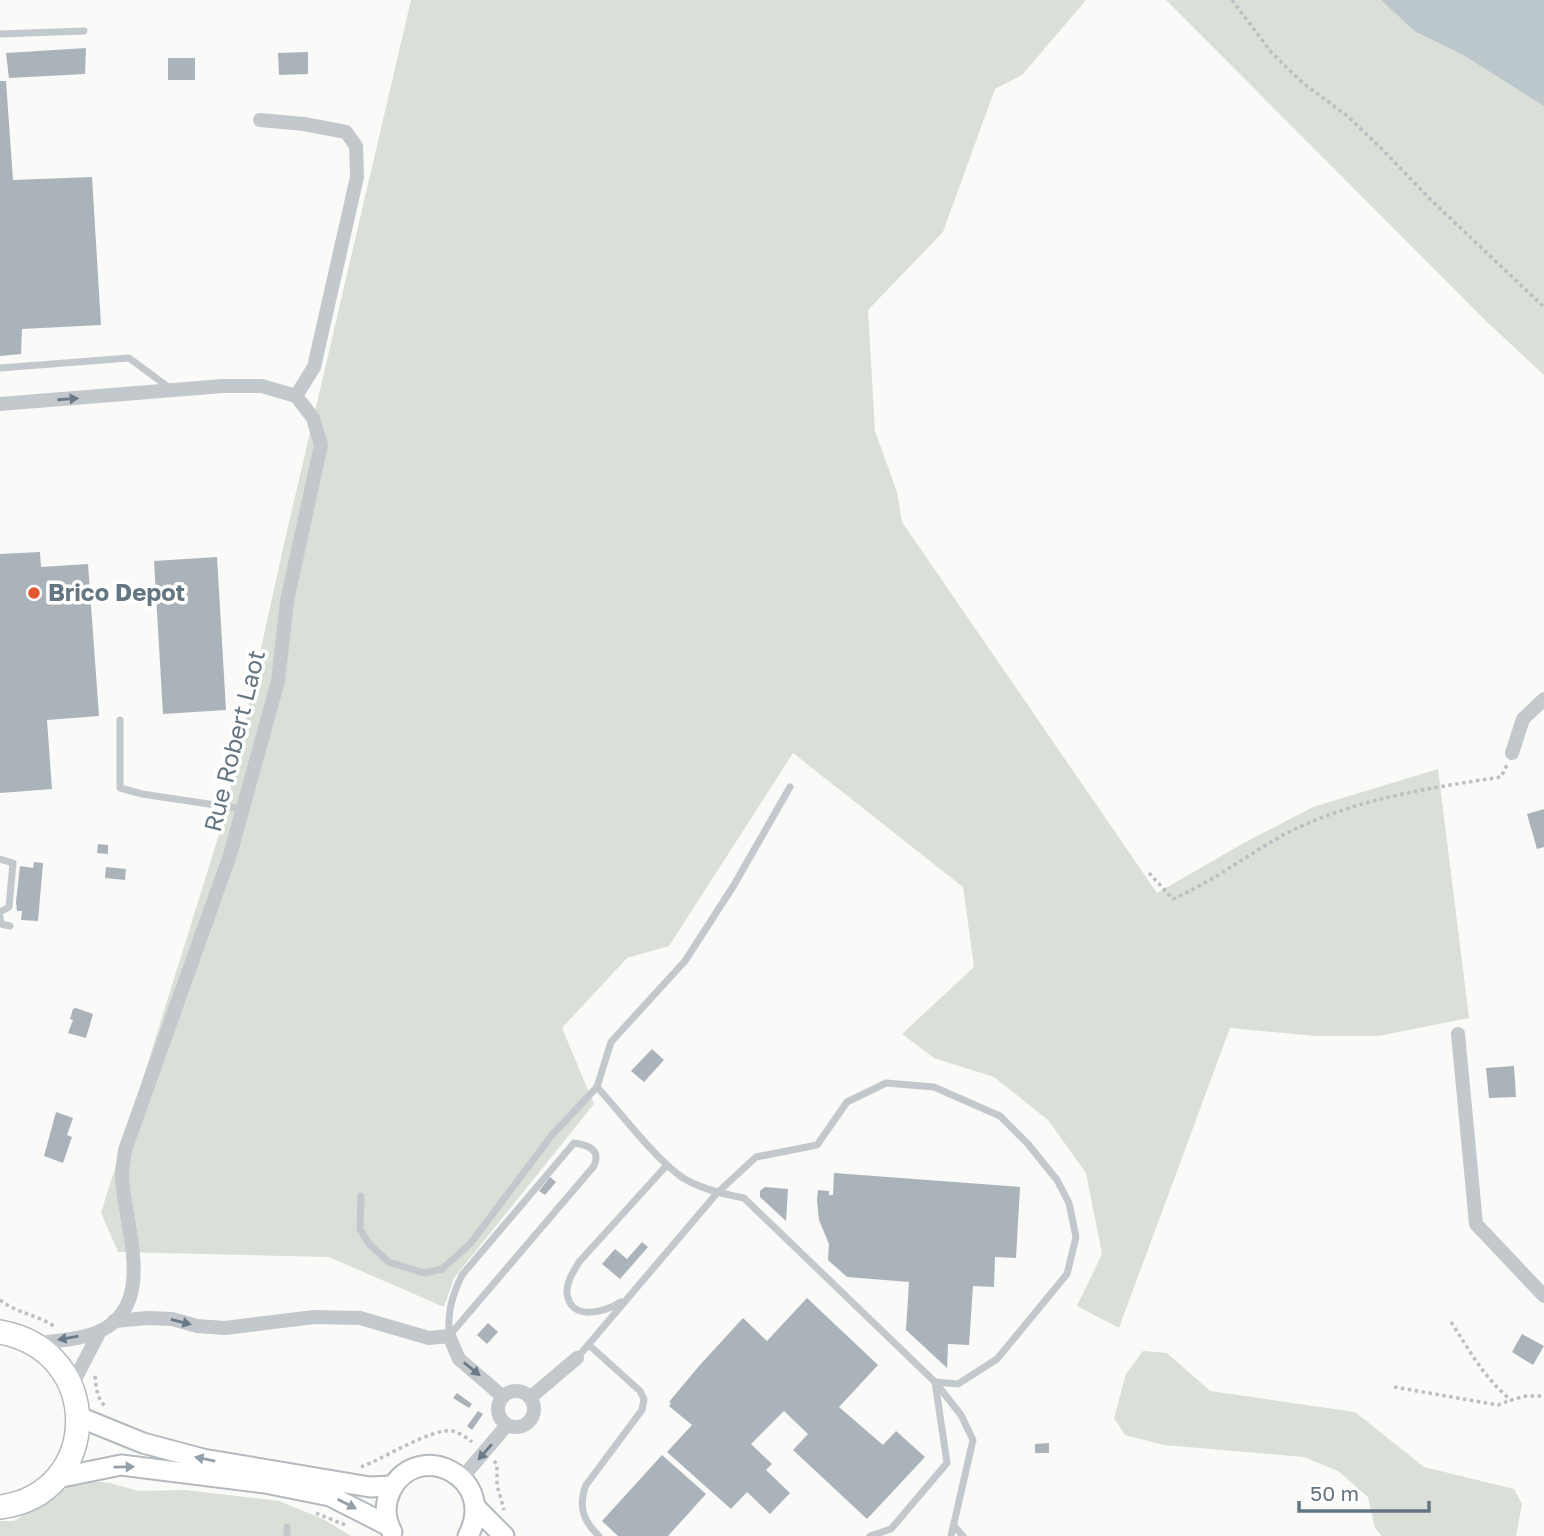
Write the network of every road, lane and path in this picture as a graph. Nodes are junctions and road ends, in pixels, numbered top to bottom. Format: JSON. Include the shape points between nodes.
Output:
{"nodes":[{"id":1,"x":1232,"y":0,"type":"edge"},
{"id":2,"x":84,"y":31,"type":"dead end"},
{"id":3,"x":0,"y":34,"type":"edge"},
{"id":4,"x":260,"y":120,"type":"dead end"},
{"id":5,"x":1544,"y":307,"type":"edge"},
{"id":6,"x":0,"y":368,"type":"edge"},
{"id":7,"x":174,"y":391,"type":"junction"},
{"id":8,"x":296,"y":396,"type":"junction"},
{"id":9,"x":0,"y":404,"type":"edge"},
{"id":10,"x":1544,"y":699,"type":"edge"},
{"id":11,"x":120,"y":720,"type":"dead end"},
{"id":12,"x":1512,"y":753,"type":"joint"},
{"id":13,"x":790,"y":787,"type":"dead end"},
{"id":14,"x":242,"y":808,"type":"junction"},
{"id":15,"x":0,"y":859,"type":"edge"},
{"id":16,"x":1149,"y":873,"type":"dead end"},
{"id":17,"x":0,"y":915,"type":"edge"},
{"id":18,"x":10,"y":926,"type":"dead end"},
{"id":19,"x":1458,"y":1034,"type":"dead end"},
{"id":20,"x":597,"y":1087,"type":"junction"},
{"id":21,"x":667,"y":1165,"type":"junction"},
{"id":22,"x":717,"y":1192,"type":"junction"},
{"id":23,"x":361,"y":1196,"type":"dead end"},
{"id":24,"x":1544,"y":1296,"type":"edge"},
{"id":25,"x":628,"y":1298,"type":"junction"},
{"id":26,"x":0,"y":1300,"type":"edge"},
{"id":27,"x":114,"y":1321,"type":"junction"},
{"id":28,"x":1451,"y":1322,"type":"dead end"},
{"id":29,"x":100,"y":1331,"type":"junction"},
{"id":30,"x":0,"y":1332,"type":"edge"},
{"id":31,"x":82,"y":1336,"type":"junction"},
{"id":32,"x":449,"y":1336,"type":"junction"},
{"id":33,"x":36,"y":1344,"type":"junction"},
{"id":34,"x":589,"y":1345,"type":"junction"},
{"id":35,"x":92,"y":1348,"type":"junction"},
{"id":36,"x":576,"y":1358,"type":"joint"},
{"id":37,"x":935,"y":1382,"type":"junction"},
{"id":38,"x":72,"y":1385,"type":"junction"},
{"id":39,"x":1394,"y":1387,"type":"dead end"},
{"id":40,"x":502,"y":1396,"type":"junction"},
{"id":41,"x":1544,"y":1396,"type":"edge"},
{"id":42,"x":531,"y":1397,"type":"junction"},
{"id":43,"x":1511,"y":1400,"type":"junction"},
{"id":44,"x":108,"y":1409,"type":"dead end"},
{"id":45,"x":79,"y":1418,"type":"junction"},
{"id":46,"x":507,"y":1425,"type":"junction"},
{"id":47,"x":372,"y":1463,"type":"dead end"},
{"id":48,"x":350,"y":1471,"type":"dead end"},
{"id":49,"x":57,"y":1478,"type":"junction"},
{"id":50,"x":462,"y":1478,"type":"junction"},
{"id":51,"x":393,"y":1486,"type":"junction"},
{"id":52,"x":0,"y":1507,"type":"edge"},
{"id":53,"x":476,"y":1508,"type":"junction"},
{"id":54,"x":954,"y":1525,"type":"junction"},
{"id":55,"x":287,"y":1527,"type":"dead end"},
{"id":56,"x":392,"y":1531,"type":"edge"},
{"id":57,"x":287,"y":1536,"type":"edge"},
{"id":58,"x":468,"y":1536,"type":"edge"},
{"id":59,"x":504,"y":1536,"type":"edge"},
{"id":60,"x":599,"y":1536,"type":"edge"},
{"id":61,"x":870,"y":1536,"type":"edge"},
{"id":62,"x":951,"y":1536,"type":"edge"},
{"id":63,"x":963,"y":1536,"type":"edge"}],
"edges":[{"from":1,"to":5,"type":"path","via":[[1284,65],[1346,115]]},
{"from":2,"to":3,"type":"lane"},
{"from":4,"to":8,"type":"street","via":[[346,132],[356,146],[357,177],[317,355]]},
{"from":6,"to":7,"type":"lane","via":[[129,358]]},
{"from":7,"to":8,"type":"street","via":[[262,386]]},
{"from":9,"to":7,"type":"street","one_way":true},
{"from":8,"to":14,"type":"street","name":"Rue Robert Laot","via":[[313,418],[321,445],[287,601],[278,681]]},
{"from":10,"to":12,"type":"street","via":[[1522,719]]},
{"from":11,"to":14,"type":"lane","via":[[120,788]]},
{"from":12,"to":16,"type":"path","via":[[1501,777],[1401,793],[1338,813],[1290,832],[1173,899]]},
{"from":13,"to":20,"type":"lane","via":[[685,961],[611,1042]]},
{"from":14,"to":27,"type":"street","name":"Rue Robert Laot","via":[[230,855],[125,1150],[122,1176],[134,1261],[133,1287],[128,1307]]},
{"from":15,"to":17,"type":"lane","via":[[13,863],[9,906]]},
{"from":17,"to":18,"type":"lane","via":[[1,924]]},
{"from":19,"to":24,"type":"street","via":[[1476,1224]]},
{"from":20,"to":21,"type":"lane"},
{"from":20,"to":23,"type":"lane","via":[[552,1135],[470,1244],[442,1269],[424,1273],[389,1262],[369,1244],[360,1230]]},
{"from":21,"to":22,"type":"lane","via":[[684,1179]]},
{"from":21,"to":25,"type":"lane","via":[[579,1262],[567,1292],[571,1303],[594,1314]]},
{"from":22,"to":25,"type":"lane"},
{"from":22,"to":37,"type":"lane","via":[[744,1198]]},
{"from":22,"to":37,"type":"lane","via":[[756,1157],[817,1145],[847,1102],[886,1083],[934,1087],[1000,1116],[1057,1180],[1069,1203],[1076,1237],[1067,1274],[997,1359],[958,1384]]},
{"from":25,"to":34,"type":"lane"},
{"from":26,"to":31,"type":"path","via":[[15,1311],[53,1326],[76,1329]]},
{"from":27,"to":29,"type":"street","name":"Rue Robert Laot"},
{"from":27,"to":32,"type":"street","one_way":true,"via":[[172,1319],[225,1328],[314,1317],[360,1318],[429,1338]]},
{"from":28,"to":43,"type":"path","via":[[1486,1378]]},
{"from":29,"to":31,"type":"street"},
{"from":29,"to":35,"type":"street"},
{"from":30,"to":33,"type":"main road"},
{"from":31,"to":33,"type":"street","one_way":true},
{"from":32,"to":32,"type":"lane","via":[[594,1166],[595,1150],[575,1143],[462,1275],[448,1314]]},
{"from":32,"to":40,"type":"street","one_way":true,"via":[[459,1359]]},
{"from":33,"to":38,"type":"main road","via":[[53,1357]]},
{"from":34,"to":36,"type":"lane"},
{"from":34,"to":60,"type":"lane","via":[[644,1399],[642,1410],[581,1498],[582,1515]]},
{"from":35,"to":38,"type":"street"},
{"from":35,"to":44,"type":"path","via":[[99,1360],[96,1389]]},
{"from":36,"to":42,"type":"street"},
{"from":37,"to":54,"type":"lane","via":[[961,1415],[973,1440]]},
{"from":37,"to":61,"type":"lane","via":[[947,1463],[891,1529]]},
{"from":38,"to":45,"type":"main road"},
{"from":39,"to":43,"type":"path","via":[[1498,1405]]},
{"from":40,"to":42,"type":"street","via":[[514,1390]]},
{"from":40,"to":46,"type":"street","via":[[499,1415]]},
{"from":41,"to":43,"type":"path"},
{"from":42,"to":46,"type":"street","via":[[535,1409],[531,1420],[520,1427]]},
{"from":45,"to":49,"type":"main road","via":[[69,1460]]},
{"from":51,"to":45,"type":"main road","one_way":true,"via":[[203,1459],[143,1443]]},
{"from":46,"to":50,"type":"street","one_way":true},
{"from":47,"to":48,"type":"path"},
{"from":49,"to":52,"type":"main road","via":[[37,1495]]},
{"from":49,"to":56,"type":"main road","one_way":true,"via":[[121,1465],[265,1483],[330,1496]]},
{"from":50,"to":51,"type":"main road","via":[[442,1467],[420,1467]]},
{"from":50,"to":53,"type":"main road"},
{"from":51,"to":56,"type":"main road","via":[[386,1506]]},
{"from":53,"to":58,"type":"main road"},
{"from":53,"to":59,"type":"main road"},
{"from":54,"to":62,"type":"lane"},
{"from":54,"to":63,"type":"lane"},
{"from":55,"to":57,"type":"lane"}]}
